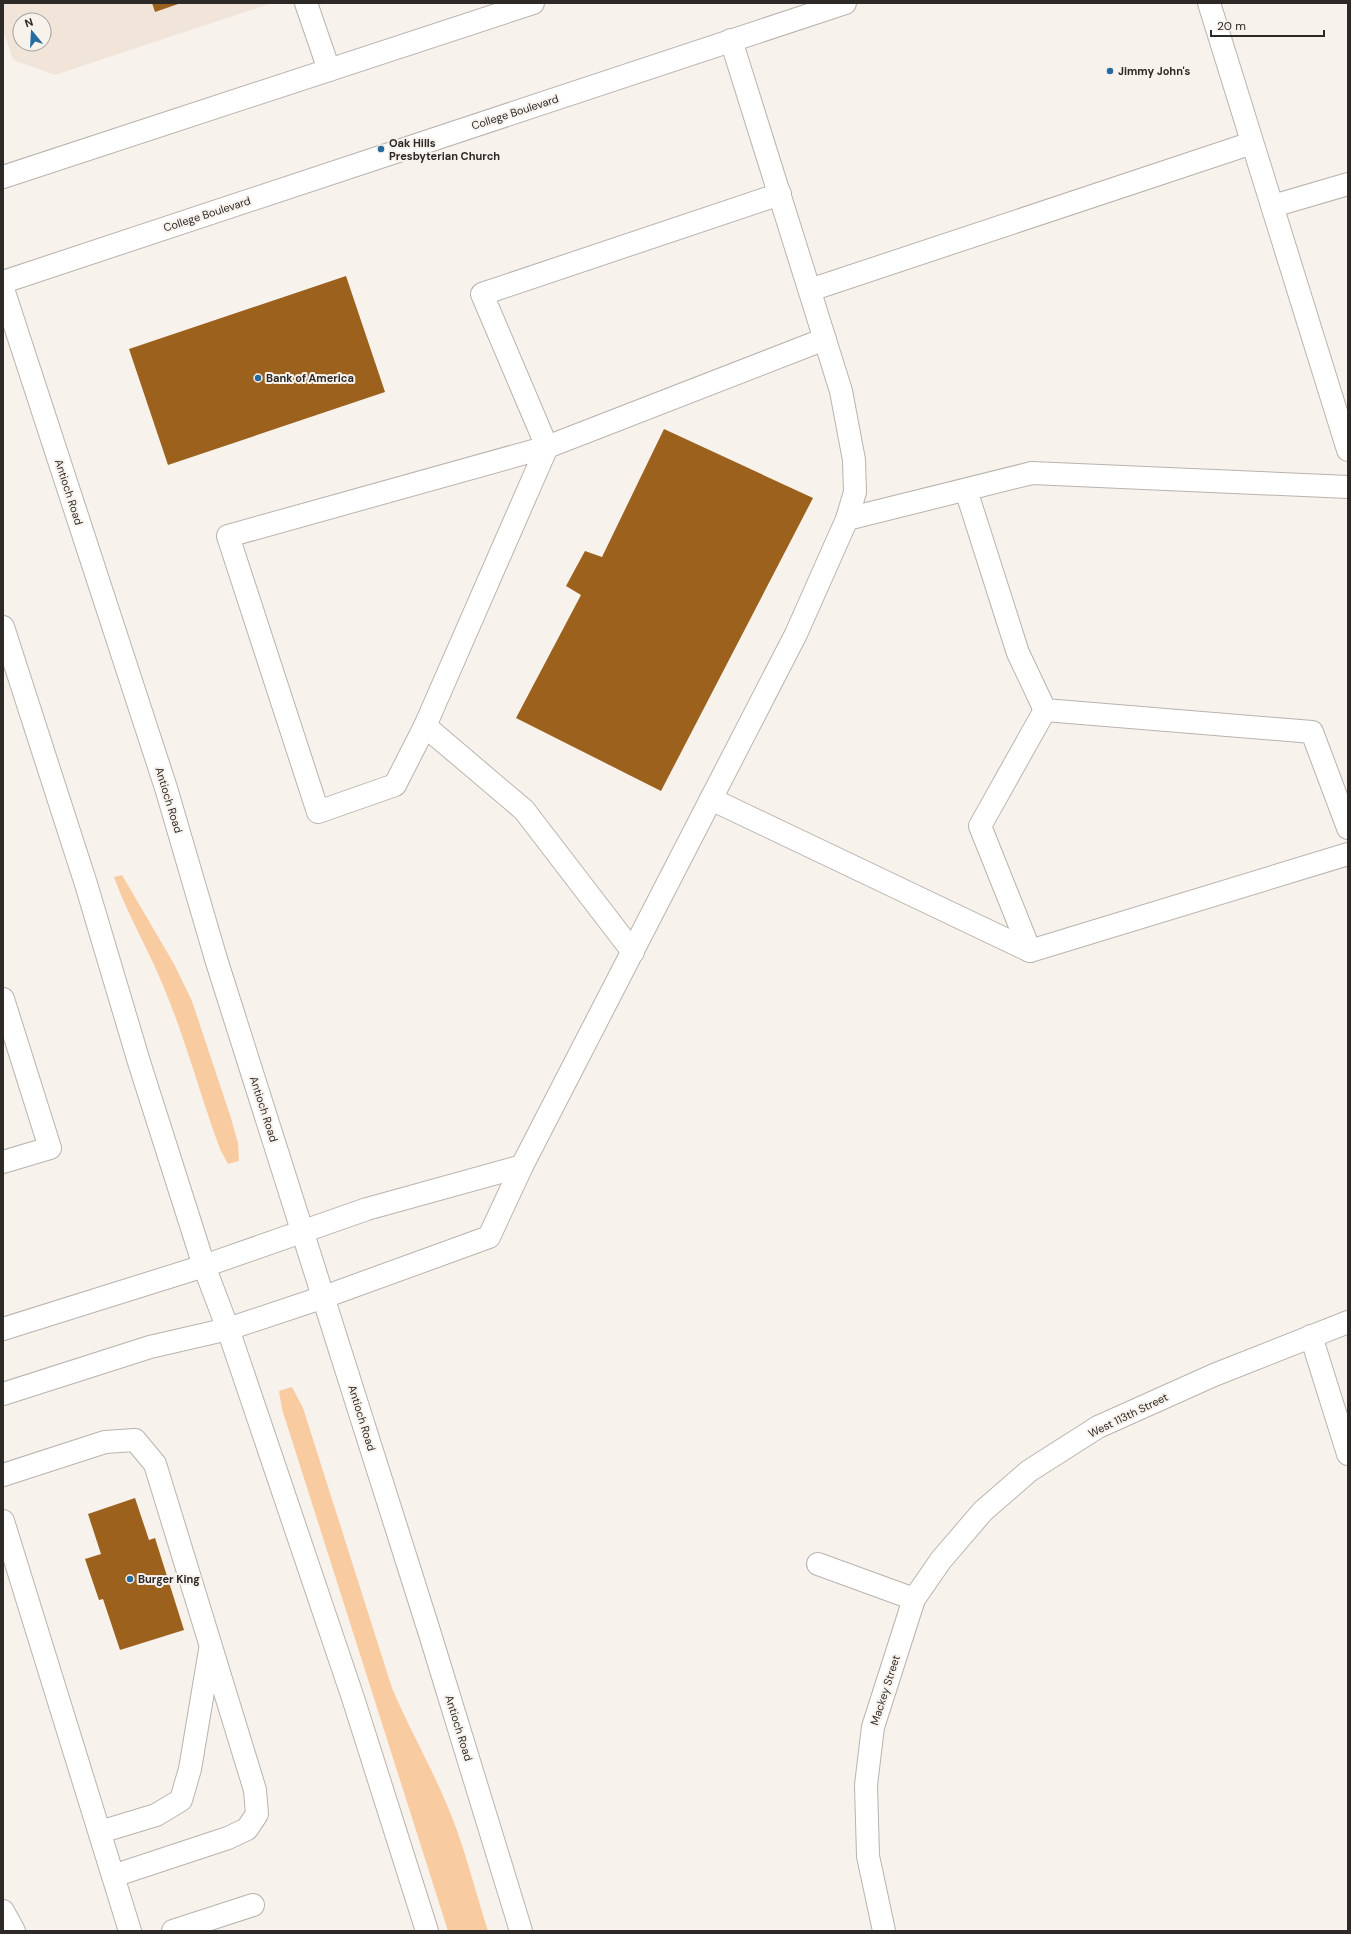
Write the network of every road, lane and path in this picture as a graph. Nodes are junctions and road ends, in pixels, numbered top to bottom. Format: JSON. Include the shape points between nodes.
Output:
{"nodes":[{"id":1,"x":306,"y":3,"type":"edge"},
{"id":2,"x":533,"y":3,"type":"edge"},
{"id":3,"x":844,"y":3,"type":"edge"},
{"id":4,"x":1209,"y":3,"type":"edge"},
{"id":5,"x":731,"y":40,"type":"junction"},
{"id":6,"x":329,"y":70,"type":"junction"},
{"id":7,"x":1252,"y":143,"type":"junction"},
{"id":8,"x":3,"y":177,"type":"edge"},
{"id":9,"x":1348,"y":184,"type":"edge"},
{"id":10,"x":780,"y":194,"type":"junction"},
{"id":11,"x":1273,"y":206,"type":"junction"},
{"id":12,"x":3,"y":282,"type":"edge"},
{"id":13,"x":3,"y":289,"type":"edge"},
{"id":14,"x":810,"y":290,"type":"junction"},
{"id":15,"x":825,"y":339,"type":"junction"},
{"id":16,"x":547,"y":448,"type":"junction"},
{"id":17,"x":1348,"y":450,"type":"edge"},
{"id":18,"x":1348,"y":487,"type":"edge"},
{"id":19,"x":966,"y":490,"type":"junction"},
{"id":20,"x":847,"y":519,"type":"junction"},
{"id":21,"x":3,"y":627,"type":"edge"},
{"id":22,"x":1046,"y":710,"type":"junction"},
{"id":23,"x":425,"y":726,"type":"junction"},
{"id":24,"x":711,"y":799,"type":"junction"},
{"id":25,"x":1348,"y":828,"type":"edge"},
{"id":26,"x":1348,"y":854,"type":"edge"},
{"id":27,"x":1030,"y":951,"type":"junction"},
{"id":28,"x":633,"y":952,"type":"junction"},
{"id":29,"x":3,"y":999,"type":"edge"},
{"id":30,"x":11,"y":1053,"type":"edge"},
{"id":31,"x":3,"y":1162,"type":"edge"},
{"id":32,"x":522,"y":1166,"type":"junction"},
{"id":33,"x":303,"y":1231,"type":"junction"},
{"id":34,"x":204,"y":1266,"type":"junction"},
{"id":35,"x":324,"y":1297,"type":"junction"},
{"id":36,"x":1348,"y":1322,"type":"edge"},
{"id":37,"x":3,"y":1329,"type":"edge"},
{"id":38,"x":228,"y":1329,"type":"junction"},
{"id":39,"x":1311,"y":1336,"type":"junction"},
{"id":40,"x":3,"y":1394,"type":"edge"},
{"id":41,"x":1348,"y":1454,"type":"edge"},
{"id":42,"x":3,"y":1475,"type":"edge"},
{"id":43,"x":3,"y":1520,"type":"edge"},
{"id":44,"x":818,"y":1564,"type":"dead end"},
{"id":45,"x":914,"y":1599,"type":"junction"},
{"id":46,"x":211,"y":1646,"type":"junction"},
{"id":47,"x":100,"y":1832,"type":"junction"},
{"id":48,"x":113,"y":1876,"type":"junction"},
{"id":49,"x":253,"y":1905,"type":"dead end"},
{"id":50,"x":3,"y":1911,"type":"edge"},
{"id":51,"x":14,"y":1931,"type":"edge"},
{"id":52,"x":130,"y":1931,"type":"edge"},
{"id":53,"x":173,"y":1931,"type":"edge"},
{"id":54,"x":427,"y":1931,"type":"edge"},
{"id":55,"x":521,"y":1931,"type":"edge"},
{"id":56,"x":884,"y":1931,"type":"edge"}],
"edges":[{"from":1,"to":6,"type":"main road"},
{"from":2,"to":6,"type":"main road"},
{"from":3,"to":5,"type":"main road","name":"College Boulevard"},
{"from":4,"to":7,"type":"main road"},
{"from":5,"to":10,"type":"main road"},
{"from":5,"to":12,"type":"main road","name":"College Boulevard"},
{"from":6,"to":8,"type":"main road"},
{"from":7,"to":11,"type":"main road"},
{"from":7,"to":14,"type":"main road"},
{"from":9,"to":11,"type":"main road"},
{"from":10,"to":14,"type":"main road"},
{"from":10,"to":16,"type":"main road","via":[[482,294]]},
{"from":11,"to":17,"type":"main road"},
{"from":13,"to":33,"type":"main road","name":"Antioch Road","via":[[166,788],[216,959]]},
{"from":14,"to":15,"type":"main road"},
{"from":15,"to":16,"type":"main road"},
{"from":15,"to":20,"type":"main road","via":[[841,391],[854,460],[855,492]]},
{"from":16,"to":23,"type":"main road"},
{"from":16,"to":23,"type":"main road","via":[[228,536],[318,812],[395,785]]},
{"from":18,"to":19,"type":"main road","via":[[1032,473]]},
{"from":19,"to":20,"type":"main road"},
{"from":19,"to":22,"type":"main road","via":[[1018,653]]},
{"from":20,"to":24,"type":"main road","via":[[796,634]]},
{"from":21,"to":34,"type":"main road","via":[[86,884],[138,1062]]},
{"from":22,"to":25,"type":"main road","via":[[1312,732]]},
{"from":22,"to":27,"type":"main road","via":[[980,826]]},
{"from":23,"to":28,"type":"main road","via":[[524,810]]},
{"from":24,"to":27,"type":"main road"},
{"from":24,"to":28,"type":"main road"},
{"from":26,"to":27,"type":"main road"},
{"from":28,"to":32,"type":"main road"},
{"from":29,"to":30,"type":"main road"},
{"from":30,"to":31,"type":"main road","via":[[50,1148]]},
{"from":32,"to":33,"type":"main road","via":[[367,1209]]},
{"from":32,"to":35,"type":"main road","via":[[489,1237]]},
{"from":33,"to":34,"type":"main road"},
{"from":33,"to":35,"type":"main road","name":"Antioch Road"},
{"from":34,"to":37,"type":"main road"},
{"from":34,"to":38,"type":"main road"},
{"from":35,"to":38,"type":"main road"},
{"from":35,"to":55,"type":"main road","name":"Antioch Road"},
{"from":36,"to":39,"type":"main road","name":"West 113th Street"},
{"from":38,"to":40,"type":"main road","via":[[150,1347]]},
{"from":38,"to":54,"type":"main road","via":[[353,1698]]},
{"from":39,"to":41,"type":"main road"},
{"from":39,"to":45,"type":"main road","name":"West 113th Street","via":[[1214,1375],[1098,1427],[1029,1471],[983,1511],[941,1560]]},
{"from":42,"to":46,"type":"main road","via":[[105,1442],[134,1440],[155,1464]]},
{"from":43,"to":47,"type":"main road"},
{"from":44,"to":45,"type":"main road"},
{"from":45,"to":56,"type":"main road","name":"Mackey Street","via":[[873,1727],[866,1785],[868,1856]]},
{"from":46,"to":47,"type":"main road","via":[[190,1769],[181,1800],[156,1815]]},
{"from":46,"to":48,"type":"main road","via":[[255,1790],[257,1814],[247,1829],[228,1838]]},
{"from":47,"to":48,"type":"main road"},
{"from":48,"to":52,"type":"main road"},
{"from":49,"to":53,"type":"main road"},
{"from":50,"to":51,"type":"main road"}]}
